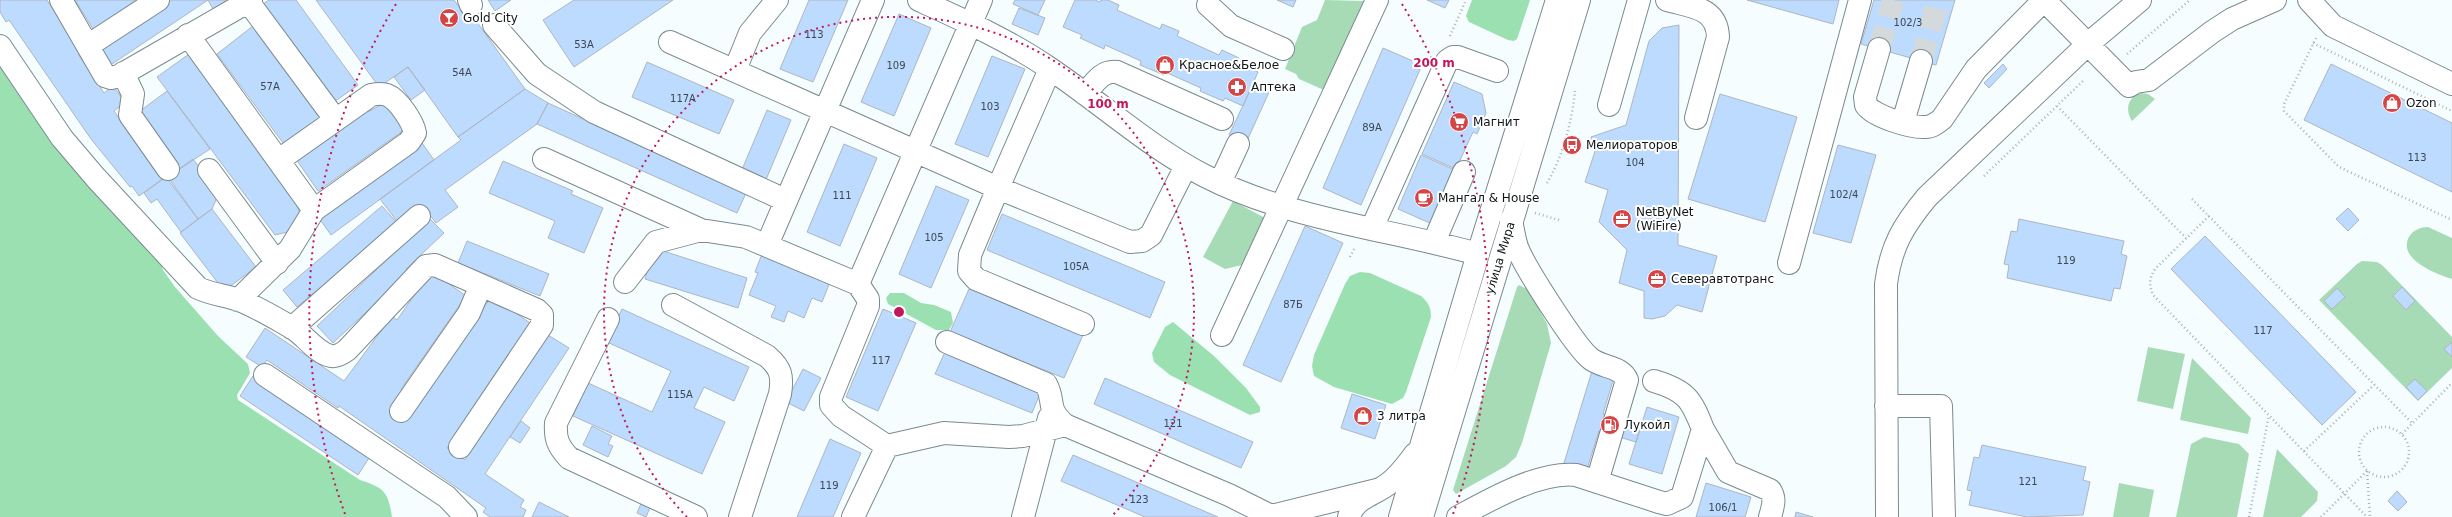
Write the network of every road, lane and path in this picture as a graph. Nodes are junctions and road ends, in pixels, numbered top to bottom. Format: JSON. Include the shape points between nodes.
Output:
{"nodes":[{"id":1,"x":61,"y":0,"type":"edge"},
{"id":2,"x":158,"y":0,"type":"edge"},
{"id":3,"x":776,"y":0,"type":"edge"},
{"id":4,"x":873,"y":0,"type":"edge"},
{"id":5,"x":919,"y":0,"type":"edge"},
{"id":6,"x":980,"y":0,"type":"edge"},
{"id":7,"x":1377,"y":0,"type":"edge"},
{"id":8,"x":1557,"y":0,"type":"edge"},
{"id":9,"x":1580,"y":0,"type":"edge"},
{"id":10,"x":1639,"y":0,"type":"edge"},
{"id":11,"x":1667,"y":0,"type":"edge"},
{"id":12,"x":1860,"y":0,"type":"edge"},
{"id":13,"x":2044,"y":0,"type":"edge"},
{"id":14,"x":2140,"y":0,"type":"edge"},
{"id":15,"x":2190,"y":0,"type":"edge"},
{"id":16,"x":2275,"y":0,"type":"edge"},
{"id":17,"x":2309,"y":0,"type":"edge"},
{"id":18,"x":248,"y":1,"type":"edge"},
{"id":19,"x":1205,"y":2,"type":"edge"},
{"id":20,"x":970,"y":23,"type":"junction"},
{"id":21,"x":494,"y":25,"type":"dead end"},
{"id":22,"x":188,"y":35,"type":"junction"},
{"id":23,"x":670,"y":42,"type":"dead end"},
{"id":24,"x":2088,"y":44,"type":"junction"},
{"id":25,"x":89,"y":45,"type":"junction"},
{"id":26,"x":0,"y":46,"type":"edge"},
{"id":27,"x":1283,"y":49,"type":"dead end"},
{"id":28,"x":1879,"y":49,"type":"tunnel mouth"},
{"id":29,"x":1921,"y":61,"type":"tunnel mouth"},
{"id":30,"x":2106,"y":64,"type":"junction"},
{"id":31,"x":1050,"y":69,"type":"junction"},
{"id":32,"x":735,"y":70,"type":"junction"},
{"id":33,"x":1497,"y":71,"type":"dead end"},
{"id":34,"x":123,"y":73,"type":"junction"},
{"id":35,"x":2452,"y":84,"type":"edge"},
{"id":36,"x":1085,"y":94,"type":"junction"},
{"id":37,"x":1609,"y":105,"type":"dead end"},
{"id":38,"x":2057,"y":106,"type":"junction"},
{"id":39,"x":825,"y":109,"type":"junction"},
{"id":40,"x":2452,"y":111,"type":"edge"},
{"id":41,"x":1696,"y":118,"type":"dead end"},
{"id":42,"x":335,"y":119,"type":"junction"},
{"id":43,"x":1222,"y":120,"type":"dead end"},
{"id":44,"x":1903,"y":122,"type":"junction"},
{"id":45,"x":1238,"y":144,"type":"dead end"},
{"id":46,"x":915,"y":150,"type":"junction"},
{"id":47,"x":544,"y":159,"type":"dead end"},
{"id":48,"x":279,"y":160,"type":"junction"},
{"id":49,"x":1186,"y":166,"type":"junction"},
{"id":50,"x":168,"y":169,"type":"dead end"},
{"id":51,"x":209,"y":170,"type":"dead end"},
{"id":52,"x":1464,"y":172,"type":"dead end"},
{"id":53,"x":1984,"y":176,"type":"dead end"},
{"id":54,"x":1220,"y":183,"type":"junction"},
{"id":55,"x":998,"y":188,"type":"junction"},
{"id":56,"x":2192,"y":199,"type":"dead end"},
{"id":57,"x":785,"y":200,"type":"junction"},
{"id":58,"x":1282,"y":205,"type":"junction"},
{"id":59,"x":314,"y":210,"type":"junction"},
{"id":60,"x":419,"y":216,"type":"dead end"},
{"id":61,"x":2209,"y":216,"type":"junction"},
{"id":62,"x":1511,"y":220,"type":"junction"},
{"id":63,"x":2452,"y":220,"type":"edge"},
{"id":64,"x":1372,"y":228,"type":"junction"},
{"id":65,"x":701,"y":230,"type":"junction"},
{"id":66,"x":2186,"y":238,"type":"junction"},
{"id":67,"x":1434,"y":242,"type":"junction"},
{"id":68,"x":767,"y":245,"type":"junction"},
{"id":69,"x":1478,"y":254,"type":"junction"},
{"id":70,"x":1498,"y":261,"type":"junction"},
{"id":71,"x":277,"y":263,"type":"junction"},
{"id":72,"x":1789,"y":263,"type":"dead end"},
{"id":73,"x":625,"y":282,"type":"dead end"},
{"id":74,"x":858,"y":284,"type":"junction"},
{"id":75,"x":482,"y":285,"type":"junction"},
{"id":76,"x":238,"y":300,"type":"junction"},
{"id":77,"x":673,"y":305,"type":"dead end"},
{"id":78,"x":608,"y":319,"type":"dead end"},
{"id":79,"x":1083,"y":324,"type":"dead end"},
{"id":80,"x":292,"y":328,"type":"junction"},
{"id":81,"x":1222,"y":335,"type":"dead end"},
{"id":82,"x":947,"y":342,"type":"dead end"},
{"id":83,"x":265,"y":375,"type":"dead end"},
{"id":84,"x":1654,"y":381,"type":"dead end"},
{"id":85,"x":2452,"y":383,"type":"edge"},
{"id":86,"x":2374,"y":385,"type":"junction"},
{"id":87,"x":1886,"y":406,"type":"junction"},
{"id":88,"x":401,"y":411,"type":"dead end"},
{"id":89,"x":2269,"y":415,"type":"junction"},
{"id":90,"x":2412,"y":423,"type":"junction"},
{"id":91,"x":1056,"y":427,"type":"junction"},
{"id":92,"x":1703,"y":429,"type":"junction"},
{"id":93,"x":2402,"y":434,"type":"junction"},
{"id":94,"x":1423,"y":441,"type":"junction"},
{"id":95,"x":887,"y":446,"type":"junction"},
{"id":96,"x":460,"y":447,"type":"dead end"},
{"id":97,"x":2304,"y":451,"type":"junction"},
{"id":98,"x":2367,"y":471,"type":"junction"},
{"id":99,"x":1597,"y":482,"type":"junction"},
{"id":100,"x":1377,"y":490,"type":"junction"},
{"id":101,"x":2344,"y":493,"type":"junction"},
{"id":102,"x":1660,"y":510,"type":"edge"},
{"id":103,"x":466,"y":517,"type":"edge"},
{"id":104,"x":696,"y":517,"type":"edge"},
{"id":105,"x":740,"y":517,"type":"edge"},
{"id":106,"x":853,"y":517,"type":"edge"},
{"id":107,"x":1023,"y":517,"type":"edge"},
{"id":108,"x":1270,"y":517,"type":"edge"},
{"id":109,"x":1349,"y":517,"type":"edge"},
{"id":110,"x":1400,"y":517,"type":"edge"},
{"id":111,"x":1422,"y":517,"type":"edge"},
{"id":112,"x":1458,"y":517,"type":"edge"},
{"id":113,"x":1770,"y":517,"type":"edge"},
{"id":114,"x":1887,"y":517,"type":"edge"},
{"id":115,"x":1944,"y":517,"type":"edge"},
{"id":116,"x":2249,"y":517,"type":"edge"},
{"id":117,"x":2321,"y":517,"type":"edge"},
{"id":118,"x":2368,"y":517,"type":"edge"}],
"edges":[{"from":1,"to":25,"type":"street"},
{"from":2,"to":25,"type":"street"},
{"from":3,"to":32,"type":"street","via":[[750,33]]},
{"from":4,"to":39,"type":"street"},
{"from":5,"to":20,"type":"street"},
{"from":6,"to":20,"type":"street"},
{"from":7,"to":58,"type":"street"},
{"from":8,"to":69,"type":"street","name":"улица Мира"},
{"from":9,"to":62,"type":"street","name":"улица Мира"},
{"from":10,"to":37,"type":"street"},
{"from":11,"to":41,"type":"street","via":[[1705,11],[1718,25],[1718,37]]},
{"from":12,"to":72,"type":"street"},
{"from":13,"to":24,"type":"street"},
{"from":13,"to":44,"type":"street","via":[[1976,69],[1942,119],[1926,127]]},
{"from":14,"to":24,"type":"street"},
{"from":15,"to":30,"type":"path","via":[[2128,53]]},
{"from":16,"to":30,"type":"street","via":[[2217,28],[2149,80],[2129,86]]},
{"from":17,"to":35,"type":"street","via":[[2333,26]]},
{"from":18,"to":22,"type":"street"},
{"from":18,"to":42,"type":"street"},
{"from":19,"to":27,"type":"street","via":[[1230,26]]},
{"from":20,"to":31,"type":"street"},
{"from":20,"to":46,"type":"street"},
{"from":21,"to":57,"type":"street","via":[[537,74],[594,112]]},
{"from":22,"to":34,"type":"street"},
{"from":22,"to":48,"type":"street"},
{"from":23,"to":32,"type":"street"},
{"from":24,"to":30,"type":"street"},
{"from":24,"to":87,"type":"street","via":[[1927,197],[1901,232],[1892,250],[1886,284]]},
{"from":25,"to":34,"type":"street","via":[[105,76],[111,78]]},
{"from":26,"to":76,"type":"street","via":[[62,138],[142,229],[198,288],[220,297]]},
{"from":28,"to":44,"type":"street","via":[[1865,97],[1866,105],[1876,115]]},
{"from":29,"to":44,"type":"street"},
{"from":30,"to":38,"type":"path","via":[[2091,72]]},
{"from":31,"to":36,"type":"street"},
{"from":31,"to":55,"type":"street"},
{"from":32,"to":39,"type":"street"},
{"from":33,"to":64,"type":"street","via":[[1458,57],[1453,56],[1447,61]]},
{"from":34,"to":50,"type":"street","via":[[134,94],[130,115]]},
{"from":36,"to":43,"type":"street","via":[[1106,72],[1117,72]]},
{"from":36,"to":49,"type":"street"},
{"from":38,"to":53,"type":"path"},
{"from":38,"to":66,"type":"path"},
{"from":39,"to":46,"type":"street"},
{"from":39,"to":57,"type":"street"},
{"from":40,"to":63,"type":"path","via":[[2313,44],[2283,107],[2339,167]]},
{"from":42,"to":48,"type":"street"},
{"from":42,"to":59,"type":"street","via":[[371,95],[388,95],[414,127],[415,133],[409,142]]},
{"from":45,"to":54,"type":"street"},
{"from":46,"to":55,"type":"street"},
{"from":46,"to":74,"type":"street"},
{"from":47,"to":65,"type":"street"},
{"from":48,"to":59,"type":"street"},
{"from":49,"to":54,"type":"street"},
{"from":49,"to":55,"type":"street","via":[[1151,235],[1142,241],[1130,242]]},
{"from":51,"to":71,"type":"street"},
{"from":52,"to":67,"type":"street"},
{"from":54,"to":58,"type":"street"},
{"from":55,"to":79,"type":"street","via":[[970,254],[969,271],[976,279]]},
{"from":56,"to":61,"type":"path"},
{"from":57,"to":68,"type":"street"},
{"from":58,"to":64,"type":"street"},
{"from":58,"to":81,"type":"street"},
{"from":59,"to":71,"type":"street","via":[[300,236]]},
{"from":60,"to":80,"type":"street"},
{"from":61,"to":66,"type":"path"},
{"from":61,"to":86,"type":"path"},
{"from":62,"to":70,"type":"street","name":"улица Мира"},
{"from":62,"to":99,"type":"street","via":[[1517,247],[1525,263],[1578,345],[1592,360],[1620,371],[1627,380]]},
{"from":64,"to":67,"type":"street"},
{"from":65,"to":68,"type":"street","via":[[746,237]]},
{"from":65,"to":73,"type":"street","via":[[656,242]]},
{"from":66,"to":89,"type":"path","via":[[2150,278],[2153,295]]},
{"from":67,"to":69,"type":"street"},
{"from":68,"to":74,"type":"street"},
{"from":69,"to":70,"type":"street"},
{"from":69,"to":94,"type":"street","name":"улица Мира"},
{"from":70,"to":111,"type":"street","name":"улица Мира"},
{"from":71,"to":76,"type":"street"},
{"from":74,"to":95,"type":"street","via":[[868,299],[868,306],[831,397],[831,405],[841,416]]},
{"from":75,"to":80,"type":"street","via":[[435,264],[426,266],[347,350],[340,354],[331,356],[323,352]]},
{"from":75,"to":88,"type":"street","via":[[469,313]]},
{"from":75,"to":96,"type":"street","via":[[537,310],[543,320]]},
{"from":76,"to":80,"type":"street"},
{"from":77,"to":105,"type":"street","via":[[767,356],[778,366],[782,379],[780,394]]},
{"from":78,"to":104,"type":"street","via":[[556,423],[555,437],[569,458]]},
{"from":82,"to":91,"type":"street","via":[[1046,384],[1050,391]]},
{"from":83,"to":103,"type":"street","via":[[447,497]]},
{"from":84,"to":92,"type":"street","via":[[1673,387],[1689,398]]},
{"from":85,"to":90,"type":"path"},
{"from":86,"to":90,"type":"path"},
{"from":86,"to":97,"type":"path"},
{"from":87,"to":114,"type":"street"},
{"from":87,"to":115,"type":"street","via":[[1941,406]]},
{"from":89,"to":97,"type":"path"},
{"from":89,"to":116,"type":"path"},
{"from":90,"to":93,"type":"path"},
{"from":91,"to":95,"type":"street","via":[[1009,438],[944,433]]},
{"from":91,"to":107,"type":"street"},
{"from":91,"to":108,"type":"street"},
{"from":92,"to":102,"type":"street","via":[[1682,497]]},
{"from":92,"to":113,"type":"street","via":[[1728,472],[1770,490],[1774,495]]},
{"from":93,"to":98,"type":"path","via":[[2407,440],[2410,452],[2402,471],[2387,477]]},
{"from":93,"to":98,"type":"path","via":[[2394,429],[2382,427],[2374,429],[2364,437],[2360,456]]},
{"from":94,"to":100,"type":"street","via":[[1402,471],[1386,486]]},
{"from":94,"to":110,"type":"street","name":"улица Мира"},
{"from":95,"to":106,"type":"street"},
{"from":97,"to":101,"type":"path"},
{"from":98,"to":101,"type":"path"},
{"from":98,"to":118,"type":"path"},
{"from":99,"to":102,"type":"street"},
{"from":99,"to":112,"type":"street","via":[[1562,474],[1550,477],[1499,496]]},
{"from":100,"to":108,"type":"street"},
{"from":100,"to":109,"type":"street","via":[[1355,506]]},
{"from":101,"to":117,"type":"path"},
{"from":101,"to":118,"type":"path"}]}
